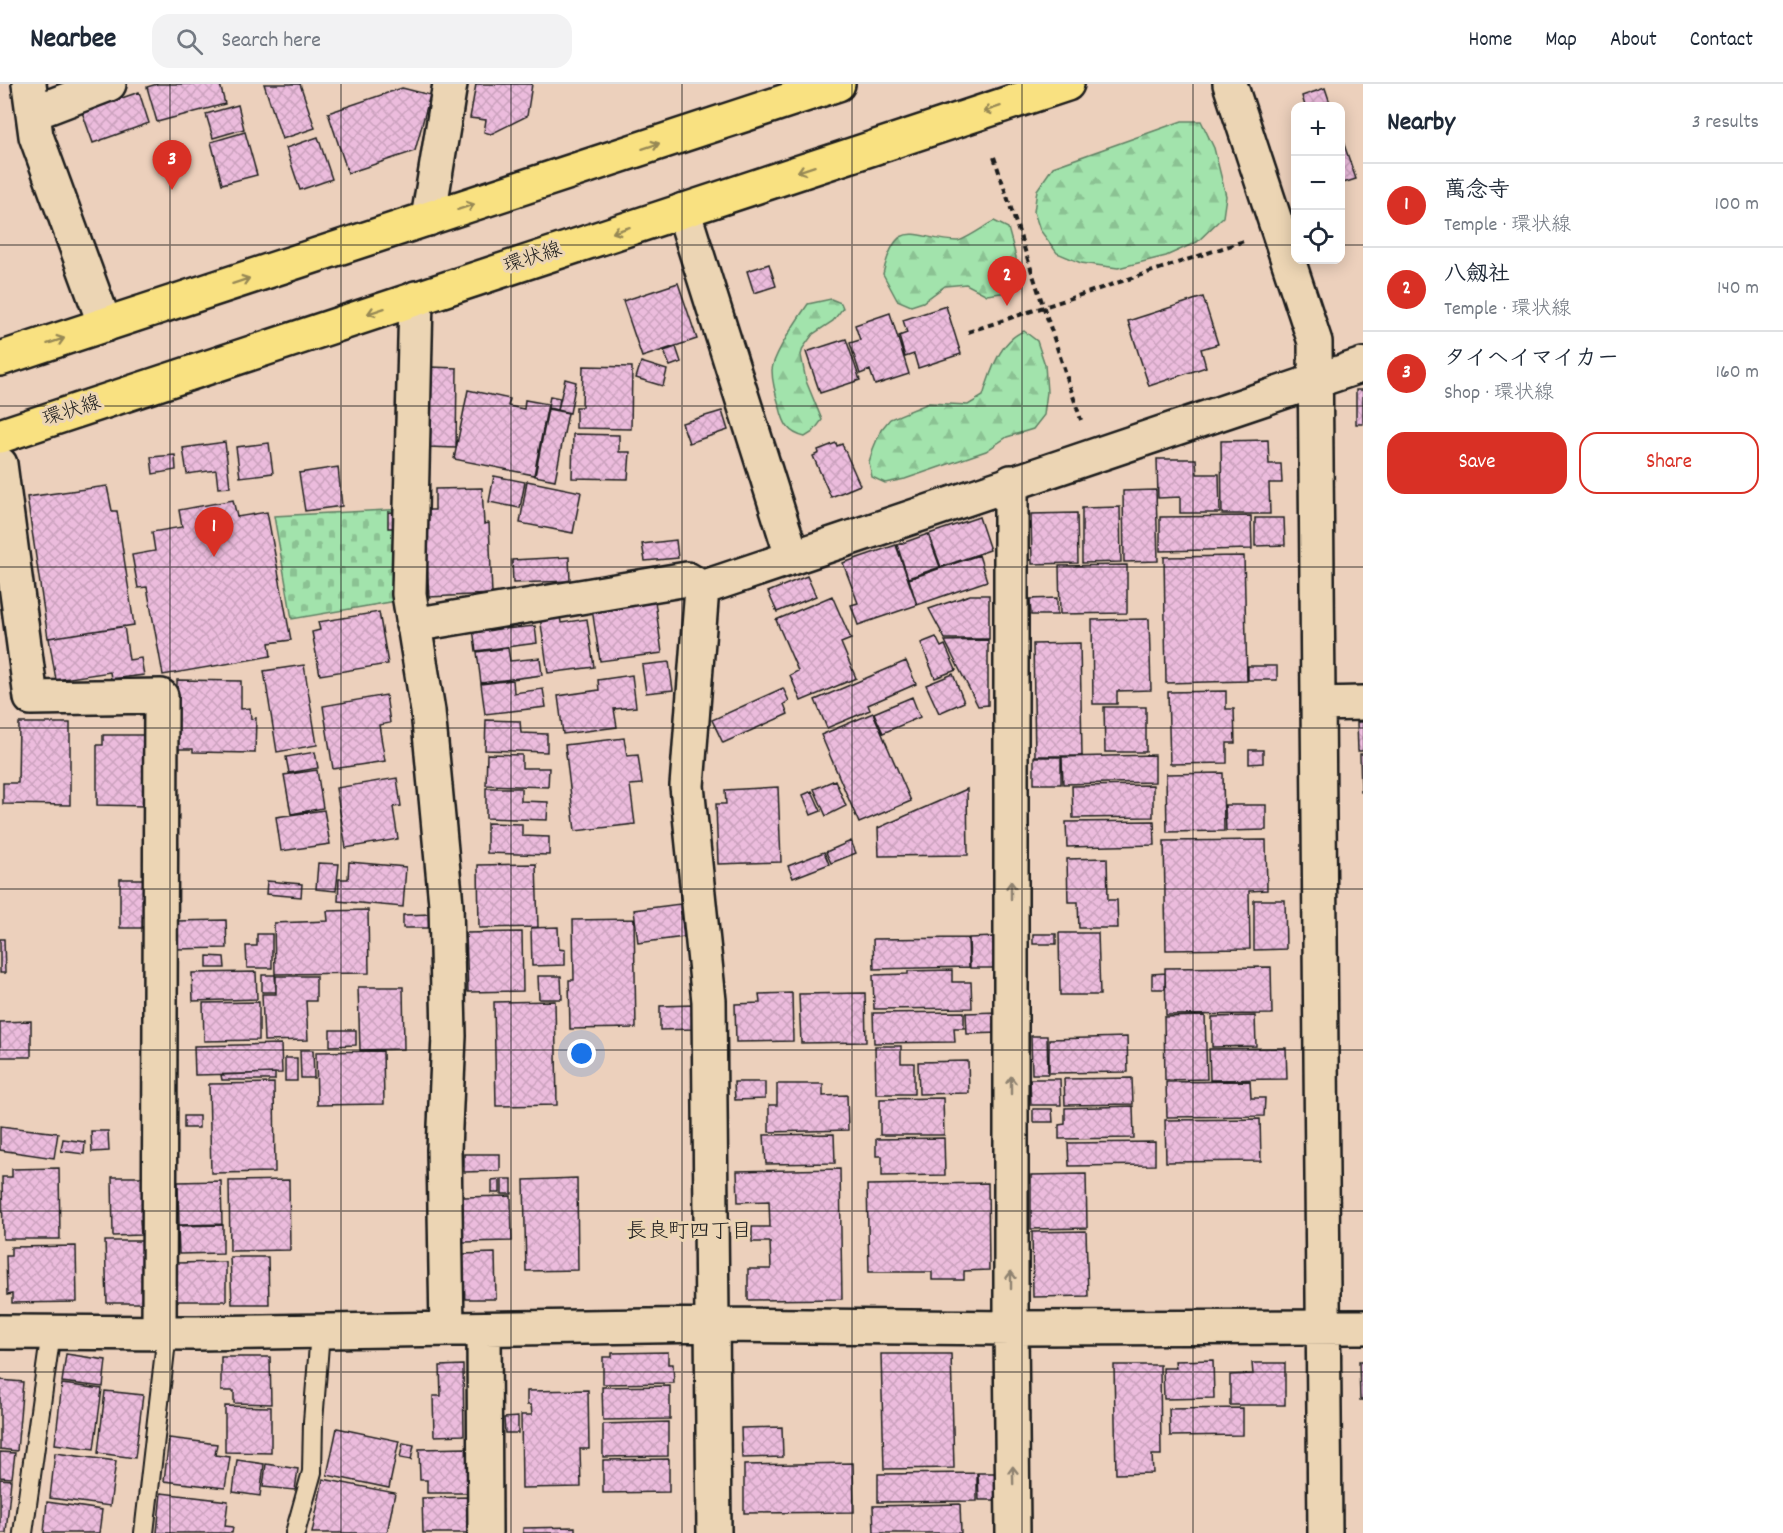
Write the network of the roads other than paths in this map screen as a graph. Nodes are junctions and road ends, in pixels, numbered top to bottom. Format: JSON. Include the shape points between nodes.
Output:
{"nodes":[{"id":1,"x":109,"y":84,"type":"edge"},
{"id":2,"x":450,"y":84,"type":"edge"},
{"id":3,"x":838,"y":84,"type":"edge"},
{"id":4,"x":1067,"y":84,"type":"edge"},
{"id":5,"x":1230,"y":84,"type":"edge"},
{"id":6,"x":31,"y":99,"type":"edge"},
{"id":7,"x":683,"y":210,"type":"junction"},
{"id":8,"x":428,"y":219,"type":"junction"},
{"id":9,"x":416,"y":298,"type":"junction"},
{"id":10,"x":105,"y":325,"type":"junction"},
{"id":11,"x":0,"y":359,"type":"edge"},
{"id":12,"x":1363,"y":364,"type":"edge"},
{"id":13,"x":1316,"y":381,"type":"junction"},
{"id":14,"x":0,"y":436,"type":"edge"},
{"id":15,"x":0,"y":464,"type":"edge"},
{"id":16,"x":1011,"y":482,"type":"junction"},
{"id":17,"x":792,"y":556,"type":"junction"},
{"id":18,"x":702,"y":588,"type":"junction"},
{"id":19,"x":413,"y":625,"type":"junction"},
{"id":20,"x":1363,"y":703,"type":"edge"},
{"id":21,"x":1318,"y":704,"type":"junction"},
{"id":22,"x":714,"y":1325,"type":"junction"},
{"id":23,"x":1324,"y":1327,"type":"junction"},
{"id":24,"x":1363,"y":1327,"type":"edge"},
{"id":25,"x":1011,"y":1328,"type":"junction"},
{"id":26,"x":447,"y":1329,"type":"junction"},
{"id":27,"x":484,"y":1329,"type":"junction"},
{"id":28,"x":0,"y":1332,"type":"edge"},
{"id":29,"x":51,"y":1332,"type":"junction"},
{"id":30,"x":320,"y":1332,"type":"junction"},
{"id":31,"x":163,"y":1333,"type":"junction"},
{"id":32,"x":23,"y":1533,"type":"edge"},
{"id":33,"x":144,"y":1533,"type":"edge"},
{"id":34,"x":295,"y":1533,"type":"edge"},
{"id":35,"x":485,"y":1533,"type":"edge"},
{"id":36,"x":714,"y":1533,"type":"edge"},
{"id":37,"x":1013,"y":1533,"type":"edge"},
{"id":38,"x":1325,"y":1533,"type":"edge"}],
"edges":[{"from":1,"to":6,"type":"street"},
{"from":2,"to":8,"type":"street"},
{"from":8,"to":3,"type":"main road","one_way":true},
{"from":4,"to":7,"type":"main road","name":"環状線","one_way":true},
{"from":5,"to":13,"type":"street","via":[[1316,342]]},
{"from":6,"to":10,"type":"street","via":[[36,136]]},
{"from":7,"to":9,"type":"main road","name":"環状線","one_way":true},
{"from":7,"to":17,"type":"street"},
{"from":10,"to":8,"type":"main road","one_way":true},
{"from":9,"to":14,"type":"main road","name":"環状線","one_way":true},
{"from":9,"to":19,"type":"street","via":[[409,594]]},
{"from":11,"to":10,"type":"main road","one_way":true},
{"from":12,"to":13,"type":"street"},
{"from":13,"to":16,"type":"street"},
{"from":13,"to":21,"type":"street"},
{"from":15,"to":31,"type":"street","via":[[31,698],[161,696]]},
{"from":16,"to":17,"type":"street"},
{"from":25,"to":16,"type":"street","one_way":true},
{"from":17,"to":18,"type":"street"},
{"from":18,"to":19,"type":"street","via":[[687,579]]},
{"from":18,"to":22,"type":"street","via":[[687,786],[709,1001]]},
{"from":19,"to":26,"type":"street","via":[[428,711],[446,904]]},
{"from":20,"to":21,"type":"street"},
{"from":21,"to":23,"type":"street"},
{"from":22,"to":25,"type":"street"},
{"from":22,"to":27,"type":"street"},
{"from":22,"to":36,"type":"street"},
{"from":23,"to":24,"type":"street"},
{"from":23,"to":25,"type":"street"},
{"from":23,"to":38,"type":"street"},
{"from":37,"to":25,"type":"street","one_way":true},
{"from":26,"to":27,"type":"street"},
{"from":26,"to":30,"type":"street"},
{"from":27,"to":35,"type":"street"},
{"from":28,"to":29,"type":"street"},
{"from":29,"to":31,"type":"street"},
{"from":29,"to":32,"type":"lane"},
{"from":30,"to":31,"type":"street"},
{"from":30,"to":34,"type":"lane","via":[[312,1472]]},
{"from":31,"to":33,"type":"lane"}]}
